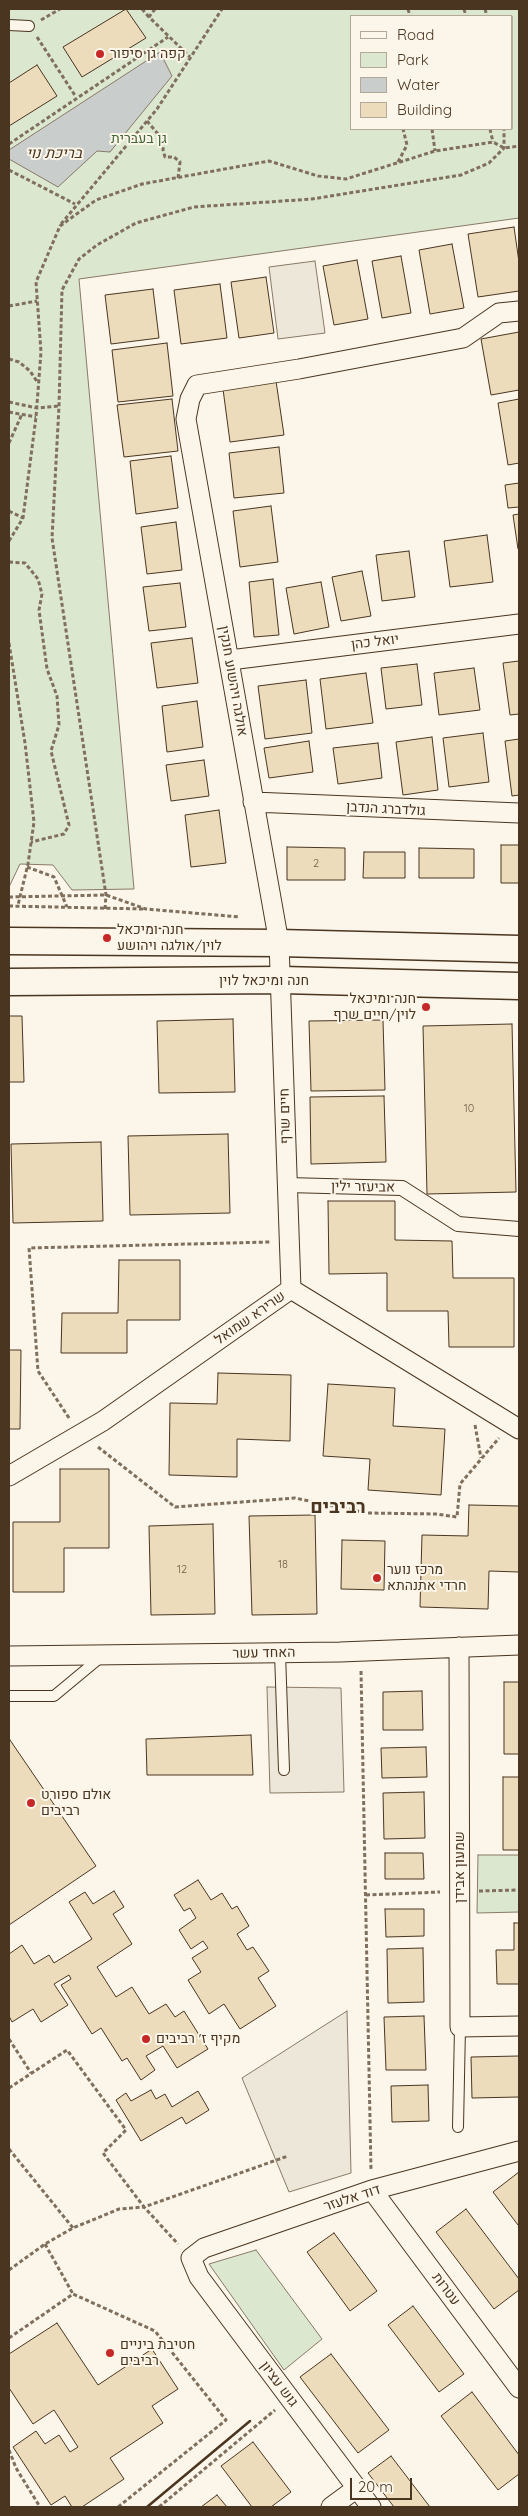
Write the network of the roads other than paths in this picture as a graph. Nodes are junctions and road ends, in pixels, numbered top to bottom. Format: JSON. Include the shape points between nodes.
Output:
{"nodes":[{"id":1,"x":9,"y":25,"type":"edge"},
{"id":2,"x":29,"y":26,"type":"road end"},
{"id":3,"x":519,"y":311,"type":"edge"},
{"id":4,"x":519,"y":624,"type":"edge"},
{"id":5,"x":230,"y":660,"type":"junction"},
{"id":6,"x":253,"y":802,"type":"junction"},
{"id":7,"x":519,"y":813,"type":"edge"},
{"id":8,"x":277,"y":932,"type":"junction"},
{"id":9,"x":9,"y":941,"type":"edge"},
{"id":10,"x":519,"y":949,"type":"edge"},
{"id":11,"x":282,"y":980,"type":"junction"},
{"id":12,"x":9,"y":982,"type":"edge"},
{"id":13,"x":519,"y":986,"type":"edge"},
{"id":14,"x":287,"y":1185,"type":"junction"},
{"id":15,"x":519,"y":1229,"type":"edge"},
{"id":16,"x":291,"y":1289,"type":"junction"},
{"id":17,"x":515,"y":1427,"type":"edge"},
{"id":18,"x":9,"y":1476,"type":"edge"},
{"id":19,"x":519,"y":1645,"type":"edge"},
{"id":20,"x":459,"y":1647,"type":"junction"},
{"id":21,"x":280,"y":1653,"type":"junction"},
{"id":22,"x":103,"y":1655,"type":"junction"},
{"id":23,"x":9,"y":1656,"type":"edge"},
{"id":24,"x":9,"y":1696,"type":"edge"},
{"id":25,"x":284,"y":1770,"type":"dead end"},
{"id":26,"x":519,"y":2026,"type":"edge"},
{"id":27,"x":460,"y":2027,"type":"junction"},
{"id":28,"x":458,"y":2127,"type":"dead end"},
{"id":29,"x":519,"y":2151,"type":"edge"},
{"id":30,"x":372,"y":2190,"type":"junction"},
{"id":31,"x":191,"y":2258,"type":"joint"},
{"id":32,"x":519,"y":2388,"type":"edge"},
{"id":33,"x":357,"y":2488,"type":"junction"},
{"id":34,"x":331,"y":2507,"type":"edge"},
{"id":35,"x":371,"y":2507,"type":"edge"}],
"edges":[{"from":1,"to":2,"type":"lane"},
{"from":3,"to":5,"type":"street","name":"אולגה ויהשוע חנקין","via":[[499,313],[463,338],[197,385],[186,419]]},
{"from":4,"to":5,"type":"street","name":"יואל כהן"},
{"from":5,"to":6,"type":"street","name":"אולגה ויהשוע חנקין"},
{"from":6,"to":7,"type":"street","name":"גולדברג הנדבן"},
{"from":6,"to":8,"type":"street","name":"אולגה ויהשוע חנקין"},
{"from":8,"to":9,"type":"main road"},
{"from":8,"to":10,"type":"main road"},
{"from":8,"to":11,"type":"street","name":"חיים שרף"},
{"from":11,"to":12,"type":"main road","name":"חנה ומיכאל לוין"},
{"from":11,"to":13,"type":"main road","name":"חנה ומיכאל לוין"},
{"from":11,"to":14,"type":"street","name":"חיים שרף"},
{"from":14,"to":15,"type":"street","name":"אביעזר ילין","via":[[402,1188],[458,1224]]},
{"from":14,"to":16,"type":"street","name":"חיים שרף"},
{"from":16,"to":17,"type":"street","name":"שרירא שמואל"},
{"from":16,"to":18,"type":"street","name":"שרירא שמואל","via":[[103,1421]]},
{"from":19,"to":20,"type":"street","name":"האחד עשר"},
{"from":20,"to":21,"type":"street","name":"האחד עשר"},
{"from":20,"to":27,"type":"street","name":"שמעון אבידן"},
{"from":21,"to":22,"type":"street","name":"האחד עשר"},
{"from":21,"to":25,"type":"lane"},
{"from":22,"to":23,"type":"street","name":"האחד עשר"},
{"from":22,"to":24,"type":"lane","via":[[54,1696]]},
{"from":26,"to":27,"type":"street"},
{"from":27,"to":28,"type":"lane"},
{"from":29,"to":30,"type":"street","name":"דוד אלעזר"},
{"from":30,"to":31,"type":"street","name":"דוד אלעזר","via":[[204,2248]]},
{"from":30,"to":32,"type":"street","name":"עטרות"},
{"from":31,"to":33,"type":"street","name":"גוש עציון","via":[[199,2278]]},
{"from":33,"to":34,"type":"street"},
{"from":33,"to":35,"type":"street","name":"גוש עציון"}]}
